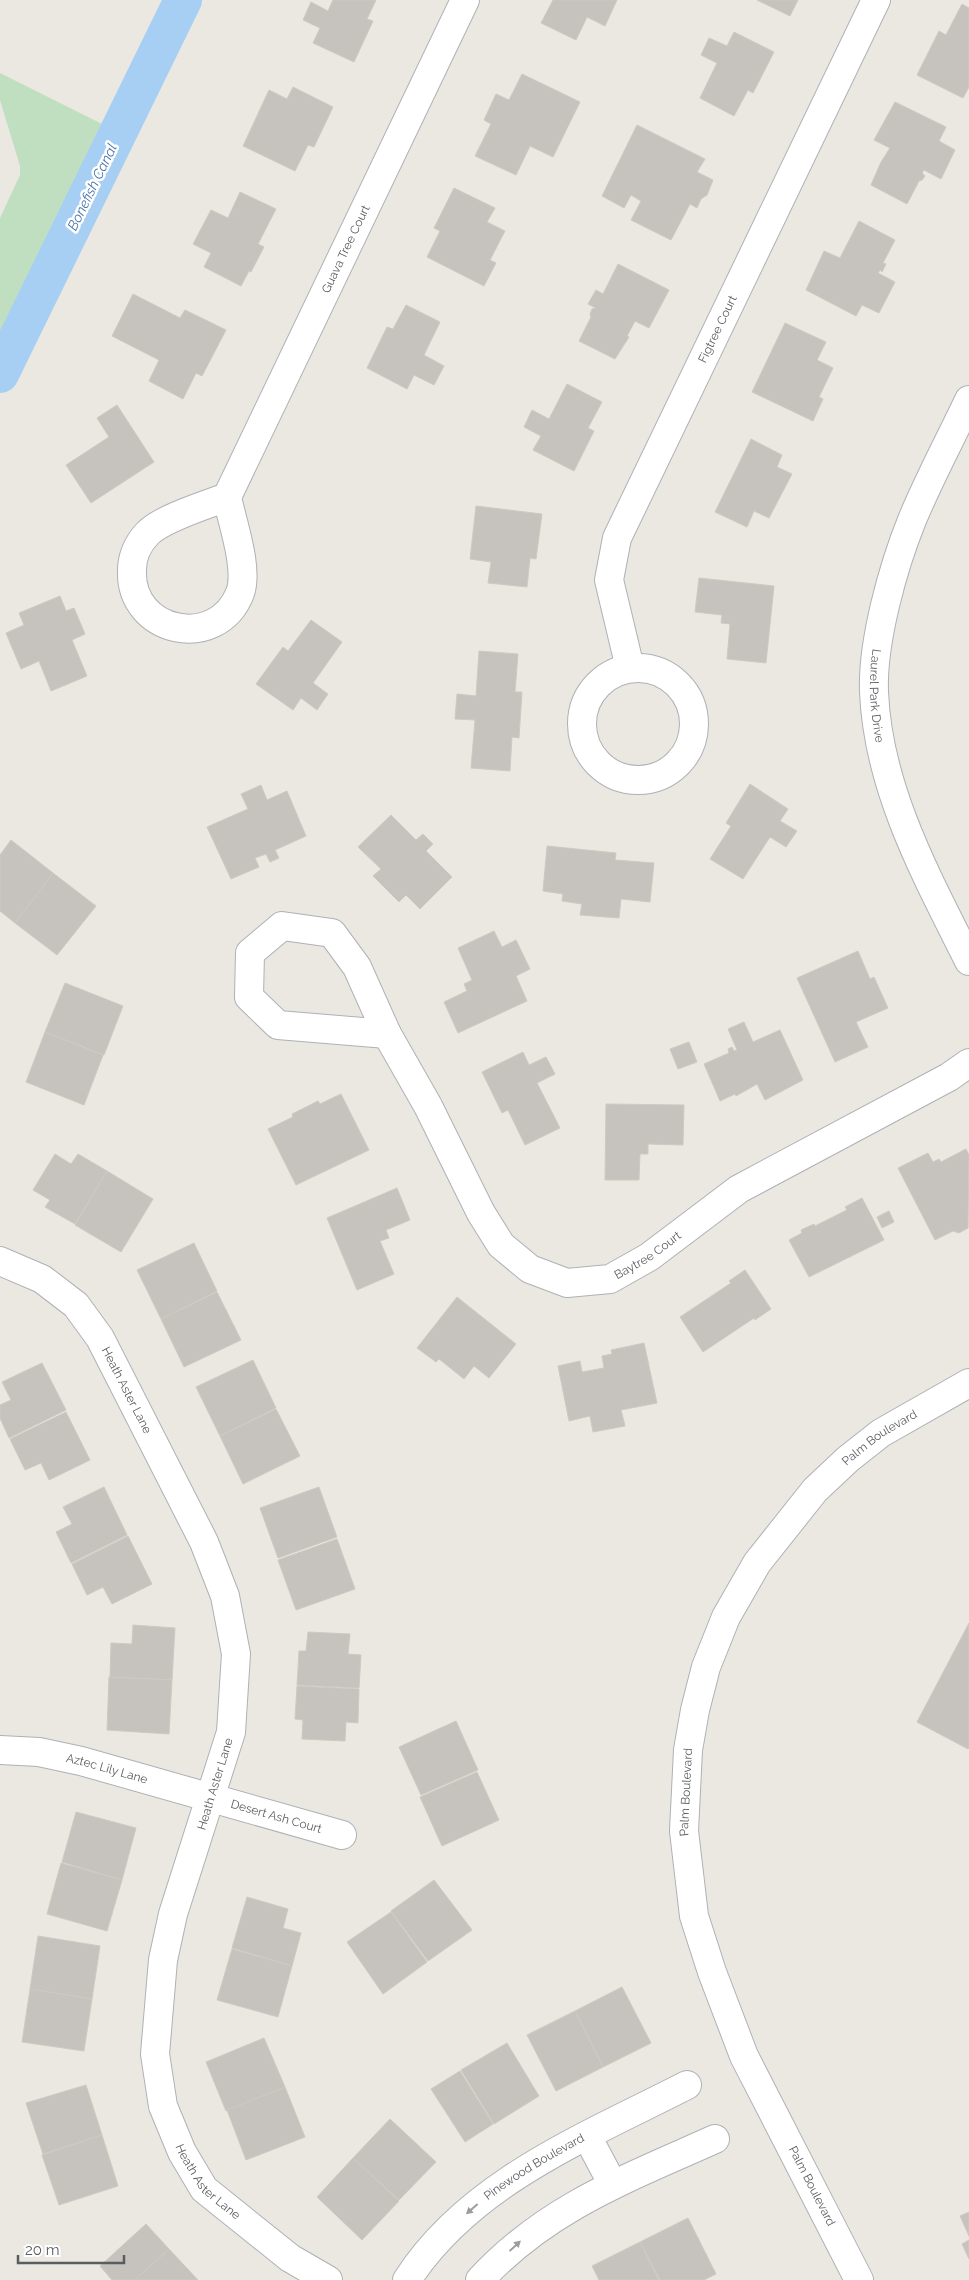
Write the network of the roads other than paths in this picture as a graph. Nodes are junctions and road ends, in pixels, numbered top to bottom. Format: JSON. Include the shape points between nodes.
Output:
{"nodes":[{"id":1,"x":465,"y":0,"type":"edge"},
{"id":2,"x":876,"y":0,"type":"edge"},
{"id":3,"x":969,"y":400,"type":"edge"},
{"id":4,"x":227,"y":497,"type":"junction"},
{"id":5,"x":630,"y":668,"type":"junction"},
{"id":6,"x":969,"y":961,"type":"edge"},
{"id":7,"x":387,"y":1034,"type":"junction"},
{"id":8,"x":969,"y":1063,"type":"edge"},
{"id":9,"x":0,"y":1261,"type":"edge"},
{"id":10,"x":969,"y":1383,"type":"edge"},
{"id":11,"x":0,"y":1750,"type":"edge"},
{"id":12,"x":211,"y":1798,"type":"junction"},
{"id":13,"x":342,"y":1835,"type":"dead end"},
{"id":14,"x":687,"y":2084,"type":"dead end"},
{"id":15,"x":587,"y":2136,"type":"junction"},
{"id":16,"x":715,"y":2140,"type":"dead end"},
{"id":17,"x":613,"y":2185,"type":"junction"},
{"id":18,"x":328,"y":2280,"type":"edge"},
{"id":19,"x":407,"y":2280,"type":"edge"},
{"id":20,"x":480,"y":2280,"type":"edge"},
{"id":21,"x":859,"y":2280,"type":"edge"}],
"edges":[{"from":1,"to":4,"type":"street","name":"Guava Tree Court"},
{"from":2,"to":5,"type":"street","name":"Figtree Court","via":[[616,538],[609,580]]},
{"from":3,"to":6,"type":"street","name":"Laurel Park Drive","via":[[912,520],[893,576],[879,633],[874,691],[879,737],[893,792],[929,881]]},
{"from":4,"to":4,"type":"street","via":[[164,523],[149,532],[138,546],[132,563],[131,582],[137,599],[148,614],[162,624],[181,629],[200,628],[217,622],[231,609],[240,593],[243,574]]},
{"from":5,"to":5,"type":"street","via":[[613,673],[598,683],[587,698],[581,733],[587,750],[598,765],[613,775],[630,780],[648,780],[666,774],[681,761],[691,744],[694,716],[683,689],[668,676],[650,668]]},
{"from":7,"to":7,"type":"street","name":"Baytree Court","via":[[357,967],[332,933],[282,926],[250,953],[249,997],[278,1025]]},
{"from":7,"to":8,"type":"street","name":"Baytree Court","via":[[428,1106],[480,1213],[501,1245],[530,1268],[567,1283],[610,1279],[649,1257],[739,1189],[949,1078]]},
{"from":9,"to":12,"type":"street","name":"Heath Aster Lane","via":[[42,1278],[76,1305],[100,1338],[204,1542],[225,1596],[236,1654],[231,1732]]},
{"from":10,"to":21,"type":"street","name":"Palm Boulevard","via":[[881,1433],[848,1459],[815,1490],[757,1563],[726,1617],[706,1667],[688,1750],[684,1831],[694,1916],[712,1972],[744,2056]]},
{"from":11,"to":12,"type":"street","name":"Aztec Lily Lane","via":[[39,1752],[81,1761]]},
{"from":12,"to":13,"type":"street","name":"Desert Ash Court"},
{"from":12,"to":18,"type":"street","name":"Heath Aster Lane","via":[[173,1914],[163,1960],[155,2054],[163,2106],[182,2152],[204,2189],[290,2258]]},
{"from":14,"to":15,"type":"street","name":"Pinewood Boulevard"},
{"from":15,"to":17,"type":"street"},
{"from":15,"to":19,"type":"street","name":"Pinewood Boulevard","one_way":true,"via":[[514,2177],[474,2207],[440,2238]]},
{"from":16,"to":17,"type":"street"},
{"from":20,"to":17,"type":"street","one_way":true,"via":[[524,2238],[570,2207]]}]}
